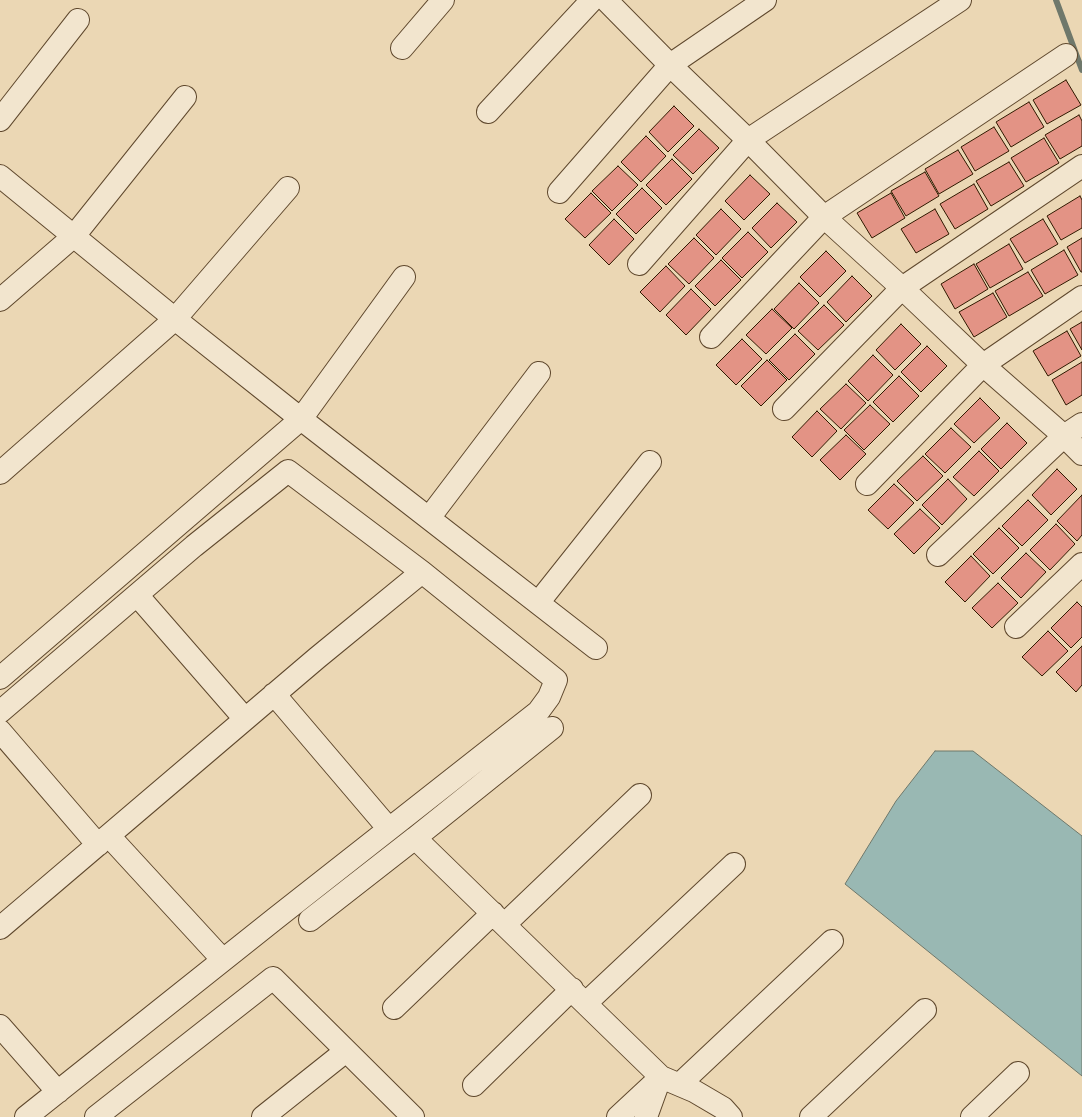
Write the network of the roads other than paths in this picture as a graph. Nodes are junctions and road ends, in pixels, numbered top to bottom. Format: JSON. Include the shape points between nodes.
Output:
{"nodes":[{"id":1,"x":443,"y":0,"type":"edge"},
{"id":2,"x":592,"y":0,"type":"edge"},
{"id":3,"x":606,"y":0,"type":"edge"},
{"id":4,"x":765,"y":0,"type":"edge"},
{"id":5,"x":960,"y":0,"type":"edge"},
{"id":6,"x":78,"y":20,"type":"dead end"},
{"id":7,"x":402,"y":48,"type":"dead end"},
{"id":8,"x":1066,"y":56,"type":"dead end"},
{"id":9,"x":670,"y":65,"type":"junction"},
{"id":10,"x":185,"y":97,"type":"dead end"},
{"id":11,"x":488,"y":112,"type":"dead end"},
{"id":12,"x":0,"y":120,"type":"edge"},
{"id":13,"x":748,"y":140,"type":"junction"},
{"id":14,"x":1082,"y":166,"type":"edge"},
{"id":15,"x":0,"y":176,"type":"edge"},
{"id":16,"x":288,"y":188,"type":"dead end"},
{"id":17,"x":559,"y":192,"type":"dead end"},
{"id":18,"x":824,"y":216,"type":"junction"},
{"id":19,"x":74,"y":236,"type":"junction"},
{"id":20,"x":639,"y":264,"type":"dead end"},
{"id":21,"x":404,"y":277,"type":"dead end"},
{"id":22,"x":902,"y":288,"type":"junction"},
{"id":23,"x":1082,"y":297,"type":"edge"},
{"id":24,"x":0,"y":300,"type":"edge"},
{"id":25,"x":175,"y":319,"type":"junction"},
{"id":26,"x":711,"y":337,"type":"dead end"},
{"id":27,"x":983,"y":365,"type":"junction"},
{"id":28,"x":539,"y":373,"type":"dead end"},
{"id":29,"x":784,"y":409,"type":"dead end"},
{"id":30,"x":301,"y":419,"type":"junction"},
{"id":31,"x":1082,"y":424,"type":"edge"},
{"id":32,"x":1064,"y":436,"type":"junction"},
{"id":33,"x":1082,"y":454,"type":"edge"},
{"id":34,"x":650,"y":462,"type":"dead end"},
{"id":35,"x":0,"y":473,"type":"edge"},
{"id":36,"x":866,"y":484,"type":"dead end"},
{"id":37,"x":429,"y":518,"type":"junction"},
{"id":38,"x":938,"y":556,"type":"dead end"},
{"id":39,"x":1082,"y":564,"type":"edge"},
{"id":40,"x":422,"y":572,"type":"junction"},
{"id":41,"x":137,"y":595,"type":"junction"},
{"id":42,"x":538,"y":603,"type":"junction"},
{"id":43,"x":1016,"y":627,"type":"dead end"},
{"id":44,"x":596,"y":648,"type":"dead end"},
{"id":45,"x":0,"y":678,"type":"edge"},
{"id":46,"x":274,"y":694,"type":"junction"},
{"id":47,"x":0,"y":712,"type":"edge"},
{"id":48,"x":245,"y":719,"type":"junction"},
{"id":49,"x":552,"y":728,"type":"dead end"},
{"id":50,"x":0,"y":731,"type":"edge"},
{"id":51,"x":640,"y":795,"type":"dead end"},
{"id":52,"x":389,"y":829,"type":"junction"},
{"id":53,"x":415,"y":838,"type":"junction"},
{"id":54,"x":103,"y":840,"type":"junction"},
{"id":55,"x":734,"y":864,"type":"dead end"},
{"id":56,"x":499,"y":919,"type":"junction"},
{"id":57,"x":310,"y":920,"type":"dead end"},
{"id":58,"x":0,"y":928,"type":"edge"},
{"id":59,"x":832,"y":941,"type":"dead end"},
{"id":60,"x":223,"y":960,"type":"junction"},
{"id":61,"x":579,"y":996,"type":"junction"},
{"id":62,"x":394,"y":1008,"type":"dead end"},
{"id":63,"x":925,"y":1010,"type":"dead end"},
{"id":64,"x":0,"y":1026,"type":"edge"},
{"id":65,"x":346,"y":1051,"type":"junction"},
{"id":66,"x":1018,"y":1073,"type":"dead end"},
{"id":67,"x":670,"y":1080,"type":"junction"},
{"id":68,"x":474,"y":1085,"type":"dead end"},
{"id":69,"x":58,"y":1092,"type":"junction"},
{"id":70,"x":26,"y":1117,"type":"edge"},
{"id":71,"x":96,"y":1117,"type":"edge"},
{"id":72,"x":263,"y":1117,"type":"edge"},
{"id":73,"x":413,"y":1117,"type":"edge"},
{"id":74,"x":618,"y":1117,"type":"edge"},
{"id":75,"x":646,"y":1117,"type":"edge"},
{"id":76,"x":731,"y":1117,"type":"edge"},
{"id":77,"x":811,"y":1117,"type":"edge"},
{"id":78,"x":972,"y":1117,"type":"edge"}],
"edges":[{"from":1,"to":7,"type":"street"},
{"from":2,"to":11,"type":"street"},
{"from":3,"to":9,"type":"street"},
{"from":4,"to":9,"type":"street"},
{"from":5,"to":13,"type":"street"},
{"from":6,"to":12,"type":"street"},
{"from":8,"to":18,"type":"street"},
{"from":9,"to":13,"type":"street"},
{"from":9,"to":17,"type":"street"},
{"from":10,"to":19,"type":"street"},
{"from":13,"to":18,"type":"street"},
{"from":13,"to":20,"type":"street"},
{"from":14,"to":22,"type":"street"},
{"from":15,"to":19,"type":"street"},
{"from":16,"to":25,"type":"street"},
{"from":18,"to":22,"type":"street"},
{"from":18,"to":26,"type":"street"},
{"from":19,"to":24,"type":"street"},
{"from":19,"to":25,"type":"street"},
{"from":21,"to":30,"type":"street"},
{"from":22,"to":27,"type":"street"},
{"from":22,"to":29,"type":"street"},
{"from":23,"to":27,"type":"street"},
{"from":25,"to":30,"type":"street"},
{"from":25,"to":35,"type":"street"},
{"from":27,"to":32,"type":"street"},
{"from":27,"to":36,"type":"street"},
{"from":28,"to":37,"type":"street"},
{"from":30,"to":37,"type":"street"},
{"from":30,"to":45,"type":"street"},
{"from":31,"to":32,"type":"street"},
{"from":32,"to":33,"type":"street"},
{"from":32,"to":38,"type":"street"},
{"from":34,"to":42,"type":"street"},
{"from":37,"to":42,"type":"street"},
{"from":39,"to":43,"type":"street"},
{"from":40,"to":41,"type":"street","via":[[288,471]]},
{"from":40,"to":46,"type":"street"},
{"from":40,"to":52,"type":"street","via":[[556,680],[549,698],[538,712]]},
{"from":41,"to":47,"type":"street"},
{"from":41,"to":48,"type":"street"},
{"from":42,"to":44,"type":"street"},
{"from":46,"to":48,"type":"street"},
{"from":46,"to":52,"type":"street"},
{"from":48,"to":54,"type":"street"},
{"from":49,"to":53,"type":"street"},
{"from":50,"to":54,"type":"street"},
{"from":51,"to":56,"type":"street"},
{"from":52,"to":60,"type":"street"},
{"from":53,"to":56,"type":"street"},
{"from":53,"to":57,"type":"street"},
{"from":54,"to":58,"type":"street"},
{"from":54,"to":60,"type":"street"},
{"from":55,"to":61,"type":"street"},
{"from":56,"to":61,"type":"street"},
{"from":56,"to":62,"type":"street"},
{"from":59,"to":67,"type":"street"},
{"from":60,"to":69,"type":"street"},
{"from":61,"to":67,"type":"street"},
{"from":61,"to":68,"type":"street"},
{"from":63,"to":77,"type":"street"},
{"from":64,"to":69,"type":"street"},
{"from":65,"to":71,"type":"street","via":[[273,978]]},
{"from":65,"to":72,"type":"street"},
{"from":65,"to":73,"type":"street"},
{"from":66,"to":78,"type":"street"},
{"from":67,"to":74,"type":"street"},
{"from":67,"to":75,"type":"street"},
{"from":67,"to":76,"type":"street","via":[[724,1108]]},
{"from":69,"to":70,"type":"street"}]}
